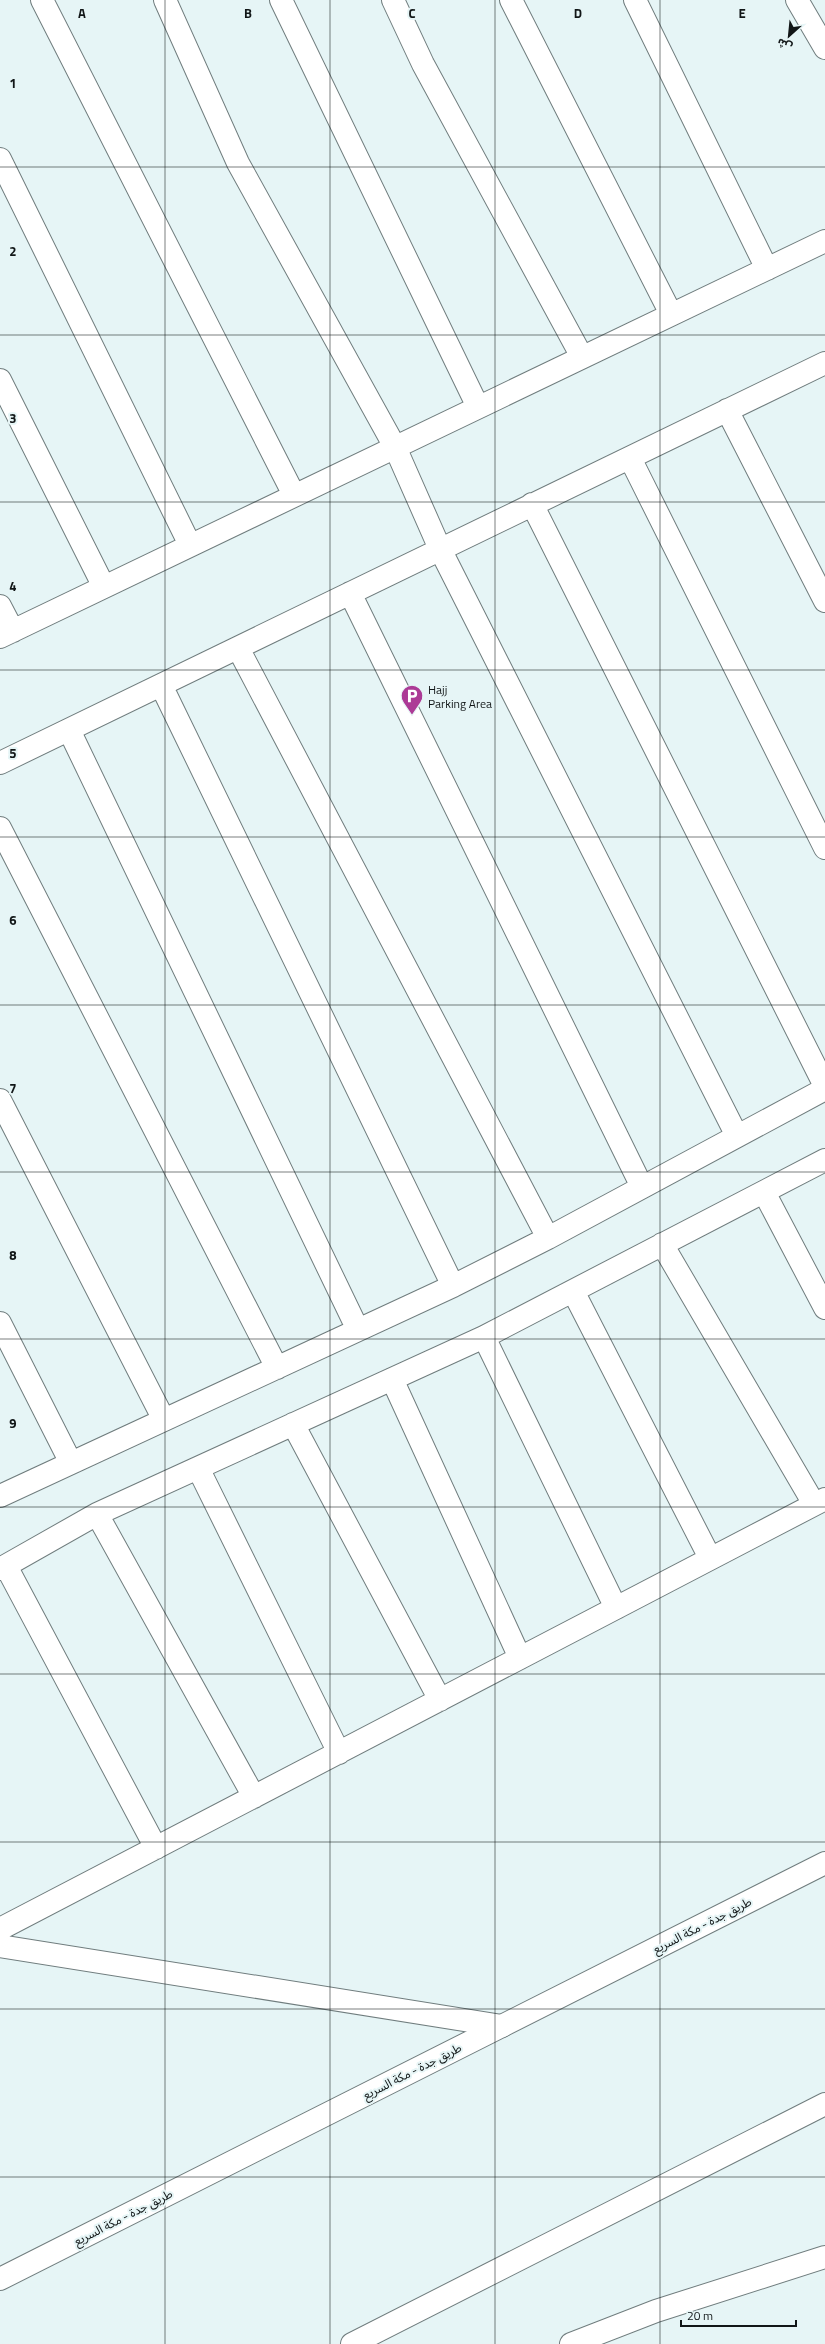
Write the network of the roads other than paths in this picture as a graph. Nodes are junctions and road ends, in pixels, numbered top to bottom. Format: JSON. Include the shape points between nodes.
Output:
{"nodes":[{"id":1,"x":42,"y":0,"type":"edge"},
{"id":2,"x":165,"y":0,"type":"edge"},
{"id":3,"x":281,"y":0,"type":"edge"},
{"id":4,"x":394,"y":0,"type":"edge"},
{"id":5,"x":511,"y":0,"type":"edge"},
{"id":6,"x":635,"y":0,"type":"edge"},
{"id":7,"x":797,"y":0,"type":"edge"},
{"id":8,"x":825,"y":48,"type":"edge"},
{"id":9,"x":0,"y":158,"type":"edge"},
{"id":10,"x":825,"y":241,"type":"edge"},
{"id":11,"x":767,"y":268,"type":"junction"},
{"id":12,"x":671,"y":314,"type":"junction"},
{"id":13,"x":582,"y":357,"type":"junction"},
{"id":14,"x":825,"y":363,"type":"edge"},
{"id":15,"x":0,"y":380,"type":"edge"},
{"id":16,"x":478,"y":407,"type":"junction"},
{"id":17,"x":727,"y":410,"type":"junction"},
{"id":18,"x":395,"y":447,"type":"junction"},
{"id":19,"x":630,"y":458,"type":"junction"},
{"id":20,"x":294,"y":495,"type":"junction"},
{"id":21,"x":532,"y":504,"type":"junction"},
{"id":22,"x":190,"y":545,"type":"junction"},
{"id":23,"x":440,"y":550,"type":"junction"},
{"id":24,"x":104,"y":587,"type":"junction"},
{"id":25,"x":350,"y":593,"type":"junction"},
{"id":26,"x":825,"y":601,"type":"edge"},
{"id":27,"x":0,"y":606,"type":"edge"},
{"id":28,"x":7,"y":634,"type":"edge"},
{"id":29,"x":238,"y":648,"type":"junction"},
{"id":30,"x":161,"y":685,"type":"junction"},
{"id":31,"x":69,"y":730,"type":"junction"},
{"id":32,"x":0,"y":763,"type":"edge"},
{"id":33,"x":0,"y":828,"type":"edge"},
{"id":34,"x":825,"y":848,"type":"edge"},
{"id":35,"x":825,"y":1087,"type":"edge"},
{"id":36,"x":0,"y":1100,"type":"edge"},
{"id":37,"x":737,"y":1136,"type":"junction"},
{"id":38,"x":825,"y":1160,"type":"edge"},
{"id":39,"x":642,"y":1188,"type":"junction"},
{"id":40,"x":764,"y":1192,"type":"junction"},
{"id":41,"x":548,"y":1238,"type":"junction"},
{"id":42,"x":662,"y":1244,"type":"junction"},
{"id":43,"x":453,"y":1286,"type":"junction"},
{"id":44,"x":573,"y":1290,"type":"junction"},
{"id":45,"x":825,"y":1308,"type":"edge"},
{"id":46,"x":0,"y":1323,"type":"edge"},
{"id":47,"x":358,"y":1330,"type":"junction"},
{"id":48,"x":484,"y":1337,"type":"junction"},
{"id":49,"x":277,"y":1368,"type":"junction"},
{"id":50,"x":392,"y":1379,"type":"junction"},
{"id":51,"x":164,"y":1420,"type":"junction"},
{"id":52,"x":293,"y":1424,"type":"junction"},
{"id":53,"x":71,"y":1463,"type":"junction"},
{"id":54,"x":198,"y":1468,"type":"junction"},
{"id":55,"x":0,"y":1496,"type":"edge"},
{"id":56,"x":820,"y":1501,"type":"edge"},
{"id":57,"x":97,"y":1514,"type":"junction"},
{"id":58,"x":710,"y":1558,"type":"junction"},
{"id":59,"x":3,"y":1567,"type":"edge"},
{"id":60,"x":616,"y":1608,"type":"junction"},
{"id":61,"x":520,"y":1658,"type":"junction"},
{"id":62,"x":440,"y":1700,"type":"junction"},
{"id":63,"x":339,"y":1753,"type":"junction"},
{"id":64,"x":254,"y":1797,"type":"junction"},
{"id":65,"x":156,"y":1848,"type":"junction"},
{"id":66,"x":825,"y":1863,"type":"edge"},
{"id":67,"x":0,"y":1929,"type":"edge"},
{"id":68,"x":0,"y":1946,"type":"edge"},
{"id":69,"x":502,"y":2026,"type":"junction"},
{"id":70,"x":825,"y":2104,"type":"edge"},
{"id":71,"x":825,"y":2257,"type":"edge"},
{"id":72,"x":0,"y":2279,"type":"edge"},
{"id":73,"x":352,"y":2344,"type":"edge"},
{"id":74,"x":571,"y":2344,"type":"edge"}],
"edges":[{"from":1,"to":20,"type":"main road"},
{"from":2,"to":18,"type":"main road","via":[[238,162]]},
{"from":3,"to":16,"type":"main road"},
{"from":4,"to":13,"type":"main road","via":[[423,64]]},
{"from":5,"to":12,"type":"main road"},
{"from":6,"to":11,"type":"main road"},
{"from":7,"to":8,"type":"main road"},
{"from":9,"to":22,"type":"main road"},
{"from":10,"to":11,"type":"main road"},
{"from":11,"to":12,"type":"main road"},
{"from":12,"to":13,"type":"main road"},
{"from":13,"to":16,"type":"main road"},
{"from":14,"to":17,"type":"main road"},
{"from":15,"to":24,"type":"main road"},
{"from":16,"to":18,"type":"main road"},
{"from":17,"to":19,"type":"main road"},
{"from":17,"to":26,"type":"main road"},
{"from":18,"to":20,"type":"main road"},
{"from":18,"to":23,"type":"main road"},
{"from":19,"to":21,"type":"main road"},
{"from":19,"to":34,"type":"main road"},
{"from":20,"to":22,"type":"main road"},
{"from":21,"to":23,"type":"main road"},
{"from":21,"to":35,"type":"main road"},
{"from":22,"to":24,"type":"main road"},
{"from":23,"to":25,"type":"main road"},
{"from":23,"to":37,"type":"main road"},
{"from":24,"to":28,"type":"main road"},
{"from":25,"to":29,"type":"main road"},
{"from":25,"to":39,"type":"main road"},
{"from":27,"to":28,"type":"main road"},
{"from":29,"to":30,"type":"main road"},
{"from":29,"to":41,"type":"main road"},
{"from":30,"to":31,"type":"main road"},
{"from":30,"to":43,"type":"main road"},
{"from":31,"to":32,"type":"main road"},
{"from":31,"to":47,"type":"main road"},
{"from":33,"to":49,"type":"main road"},
{"from":35,"to":37,"type":"main road"},
{"from":36,"to":51,"type":"main road"},
{"from":37,"to":39,"type":"main road"},
{"from":38,"to":40,"type":"main road"},
{"from":39,"to":41,"type":"main road"},
{"from":40,"to":42,"type":"main road"},
{"from":40,"to":45,"type":"main road"},
{"from":41,"to":43,"type":"main road"},
{"from":42,"to":44,"type":"main road"},
{"from":42,"to":56,"type":"main road"},
{"from":43,"to":47,"type":"main road"},
{"from":44,"to":48,"type":"main road"},
{"from":44,"to":58,"type":"main road"},
{"from":46,"to":53,"type":"main road"},
{"from":47,"to":49,"type":"main road"},
{"from":48,"to":50,"type":"main road"},
{"from":48,"to":60,"type":"main road"},
{"from":49,"to":51,"type":"main road"},
{"from":50,"to":52,"type":"main road"},
{"from":50,"to":61,"type":"main road"},
{"from":51,"to":53,"type":"main road"},
{"from":52,"to":54,"type":"main road"},
{"from":52,"to":62,"type":"main road"},
{"from":53,"to":55,"type":"main road"},
{"from":54,"to":57,"type":"main road"},
{"from":54,"to":63,"type":"main road"},
{"from":56,"to":58,"type":"main road"},
{"from":57,"to":59,"type":"main road"},
{"from":57,"to":64,"type":"main road"},
{"from":58,"to":60,"type":"main road"},
{"from":59,"to":65,"type":"main road"},
{"from":60,"to":61,"type":"main road"},
{"from":61,"to":62,"type":"main road"},
{"from":62,"to":63,"type":"main road"},
{"from":63,"to":64,"type":"main road"},
{"from":64,"to":65,"type":"main road"},
{"from":65,"to":67,"type":"main road"},
{"from":66,"to":69,"type":"main road","name":"طريق جدة - مكة السريع"},
{"from":68,"to":69,"type":"main road"},
{"from":69,"to":72,"type":"main road","name":"طريق جدة - مكة السريع"},
{"from":70,"to":73,"type":"main road"},
{"from":71,"to":74,"type":"main road","via":[[656,2311]]}]}
